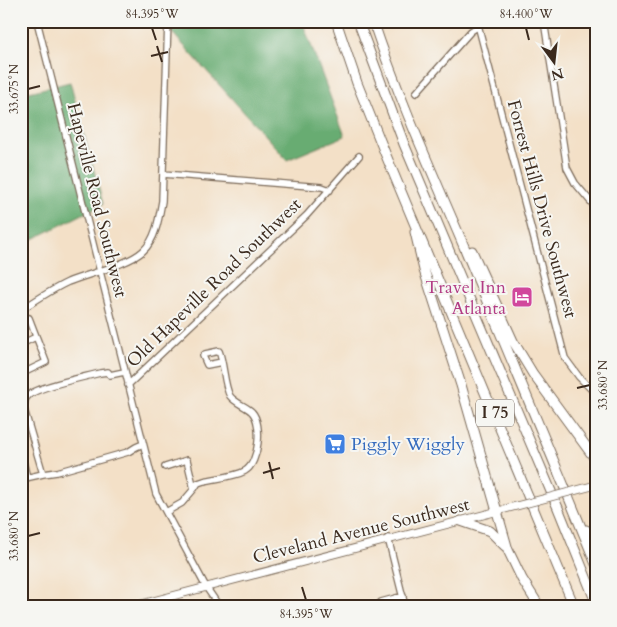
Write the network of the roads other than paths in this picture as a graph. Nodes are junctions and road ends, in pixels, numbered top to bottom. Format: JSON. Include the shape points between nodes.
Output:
{"nodes":[{"id":1,"x":37,"y":21,"type":"edge"},
{"id":2,"x":168,"y":21,"type":"edge"},
{"id":3,"x":336,"y":21,"type":"edge"},
{"id":4,"x":358,"y":21,"type":"edge"},
{"id":5,"x":373,"y":21,"type":"edge"},
{"id":6,"x":544,"y":21,"type":"edge"},
{"id":7,"x":478,"y":24,"type":"edge"},
{"id":8,"x":416,"y":93,"type":"dead end"},
{"id":9,"x":359,"y":156,"type":"dead end"},
{"id":10,"x":428,"y":164,"type":"junction"},
{"id":11,"x":163,"y":174,"type":"junction"},
{"id":12,"x":330,"y":190,"type":"junction"},
{"id":13,"x":596,"y":208,"type":"edge"},
{"id":14,"x":414,"y":221,"type":"junction"},
{"id":15,"x":99,"y":271,"type":"junction"},
{"id":16,"x":21,"y":310,"type":"edge"},
{"id":17,"x":30,"y":318,"type":"dead end"},
{"id":18,"x":36,"y":336,"type":"junction"},
{"id":19,"x":21,"y":344,"type":"edge"},
{"id":20,"x":222,"y":362,"type":"dead end"},
{"id":21,"x":124,"y":372,"type":"junction"},
{"id":22,"x":21,"y":374,"type":"edge"},
{"id":23,"x":128,"y":385,"type":"junction"},
{"id":24,"x":596,"y":394,"type":"edge"},
{"id":25,"x":23,"y":401,"type":"edge"},
{"id":26,"x":144,"y":444,"type":"junction"},
{"id":27,"x":21,"y":453,"type":"edge"},
{"id":28,"x":596,"y":460,"type":"edge"},
{"id":29,"x":165,"y":467,"type":"dead end"},
{"id":30,"x":42,"y":474,"type":"junction"},
{"id":31,"x":24,"y":479,"type":"edge"},
{"id":32,"x":596,"y":485,"type":"edge"},
{"id":33,"x":194,"y":489,"type":"junction"},
{"id":34,"x":500,"y":510,"type":"junction"},
{"id":35,"x":166,"y":512,"type":"junction"},
{"id":36,"x":577,"y":517,"type":"junction"},
{"id":37,"x":461,"y":521,"type":"junction"},
{"id":38,"x":388,"y":538,"type":"junction"},
{"id":39,"x":596,"y":544,"type":"edge"},
{"id":40,"x":508,"y":550,"type":"junction"},
{"id":41,"x":596,"y":564,"type":"edge"},
{"id":42,"x":206,"y":587,"type":"junction"},
{"id":43,"x":403,"y":596,"type":"junction"},
{"id":44,"x":596,"y":602,"type":"edge"},
{"id":45,"x":134,"y":606,"type":"edge"},
{"id":46,"x":219,"y":606,"type":"edge"},
{"id":47,"x":378,"y":606,"type":"edge"},
{"id":48,"x":405,"y":606,"type":"edge"},
{"id":49,"x":539,"y":606,"type":"edge"},
{"id":50,"x":574,"y":606,"type":"edge"}],
"edges":[{"from":1,"to":15,"type":"street","name":"Hapeville Road Southwest"},
{"from":2,"to":11,"type":"street"},
{"from":3,"to":14,"type":"highway","number":"I 75","via":[[361,92]]},
{"from":4,"to":44,"type":"highway","number":"I 75","via":[[404,144]]},
{"from":5,"to":10,"type":"highway"},
{"from":6,"to":13,"type":"street","via":[[567,168]]},
{"from":7,"to":8,"type":"street"},
{"from":7,"to":24,"type":"street","name":"Forrest Hills Drive Southwest","via":[[565,358]]},
{"from":9,"to":12,"type":"street","name":"Old Hapeville Road Southwest"},
{"from":10,"to":28,"type":"highway","via":[[451,203],[513,341]]},
{"from":10,"to":36,"type":"highway"},
{"from":11,"to":12,"type":"street"},
{"from":11,"to":15,"type":"street","via":[[160,214],[149,244],[135,257]]},
{"from":12,"to":23,"type":"street","name":"Old Hapeville Road Southwest","via":[[284,239]]},
{"from":14,"to":34,"type":"highway","via":[[424,270]]},
{"from":14,"to":50,"type":"highway","number":"I 75"},
{"from":15,"to":16,"type":"street","via":[[55,289]]},
{"from":15,"to":21,"type":"street","name":"Hapeville Road Southwest"},
{"from":17,"to":18,"type":"street"},
{"from":18,"to":19,"type":"street"},
{"from":18,"to":22,"type":"street","via":[[46,362]]},
{"from":20,"to":33,"type":"street","via":[[230,394],[253,413],[259,440],[252,464],[246,470],[198,483]]},
{"from":21,"to":23,"type":"street","name":"Hapeville Road Southwest"},
{"from":21,"to":25,"type":"street","via":[[100,373],[37,390]]},
{"from":23,"to":26,"type":"street","name":"Old Hapeville Road Southwest"},
{"from":25,"to":30,"type":"street"},
{"from":26,"to":30,"type":"street","via":[[128,452]]},
{"from":26,"to":35,"type":"street","name":"Old Hapeville Road Southwest","via":[[156,494]]},
{"from":27,"to":31,"type":"street"},
{"from":29,"to":33,"type":"street","via":[[187,460]]},
{"from":30,"to":31,"type":"street"},
{"from":32,"to":34,"type":"main road","name":"Cleveland Avenue Southwest","bridge":true},
{"from":33,"to":35,"type":"street","via":[[182,503]]},
{"from":34,"to":37,"type":"main road","name":"Cleveland Avenue Southwest"},
{"from":34,"to":40,"type":"highway"},
{"from":35,"to":42,"type":"street","name":"Old Hapeville Road Southwest"},
{"from":36,"to":39,"type":"highway"},
{"from":36,"to":41,"type":"highway"},
{"from":37,"to":38,"type":"main road","name":"Cleveland Avenue Southwest"},
{"from":37,"to":40,"type":"highway","via":[[490,531]]},
{"from":38,"to":42,"type":"main road","name":"Cleveland Avenue Southwest"},
{"from":38,"to":43,"type":"street"},
{"from":40,"to":49,"type":"highway"},
{"from":42,"to":45,"type":"main road","name":"Cleveland Avenue Southwest"},
{"from":42,"to":46,"type":"street","name":"Old Hapeville Road Southwest"},
{"from":43,"to":47,"type":"street","via":[[381,602]]},
{"from":43,"to":48,"type":"street"}]}
